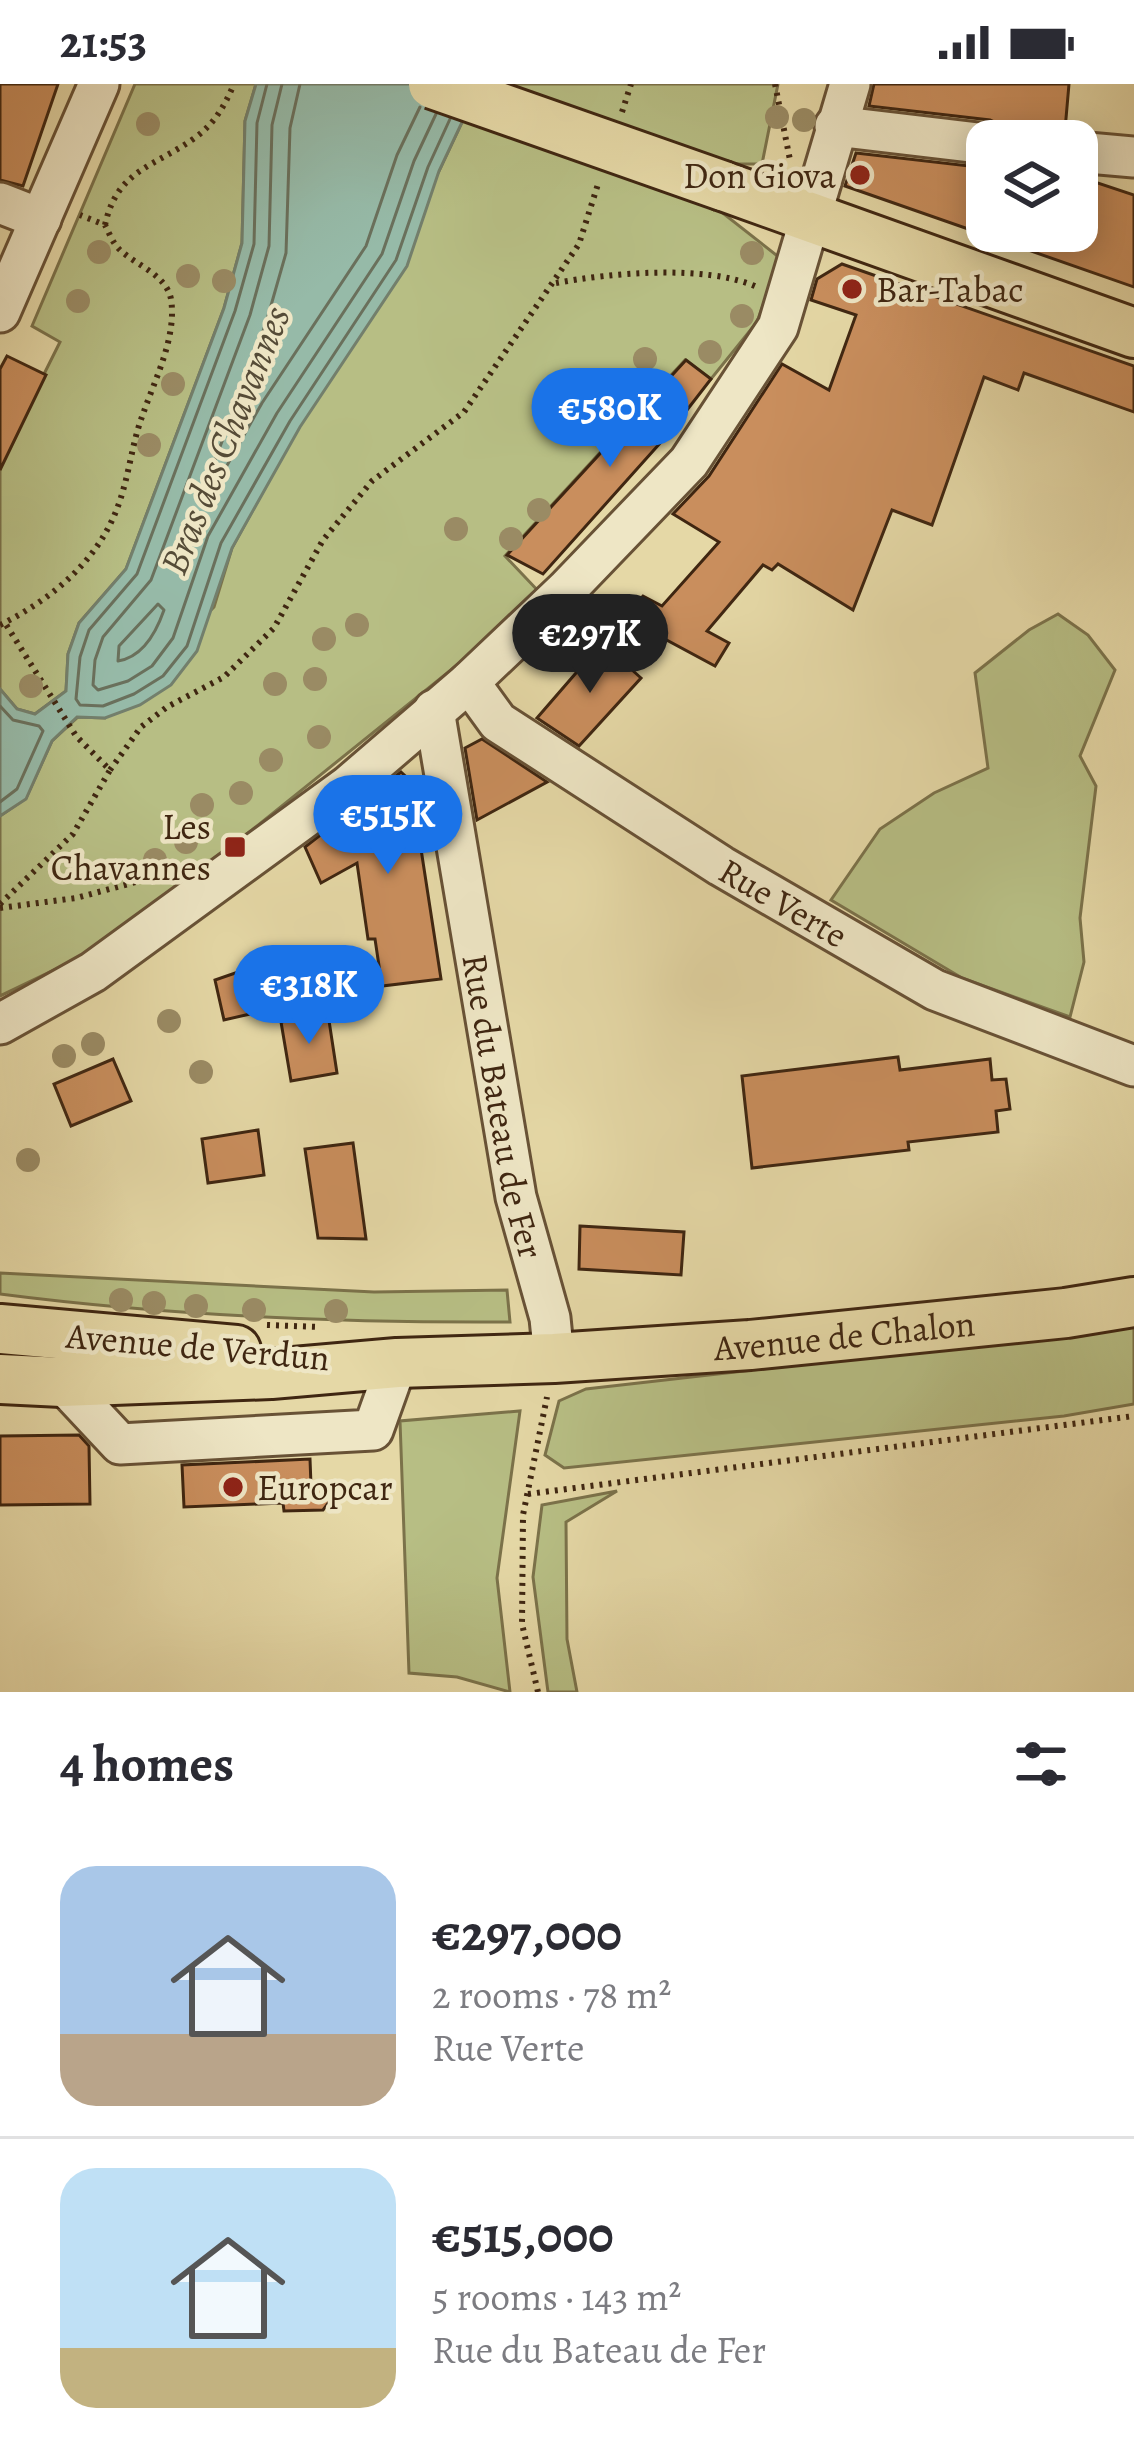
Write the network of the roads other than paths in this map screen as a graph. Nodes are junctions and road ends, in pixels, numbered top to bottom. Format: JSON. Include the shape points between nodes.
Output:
{"nodes":[{"id":1,"x":99,"y":84,"type":"edge"},
{"id":2,"x":433,"y":84,"type":"edge"},
{"id":3,"x":850,"y":84,"type":"edge"},
{"id":4,"x":836,"y":126,"type":"junction"},
{"id":5,"x":966,"y":141,"type":"edge"},
{"id":6,"x":1098,"y":154,"type":"edge"},
{"id":7,"x":1134,"y":157,"type":"edge"},
{"id":8,"x":817,"y":201,"type":"junction"},
{"id":9,"x":0,"y":203,"type":"edge"},
{"id":10,"x":45,"y":210,"type":"junction"},
{"id":11,"x":0,"y":312,"type":"edge"},
{"id":12,"x":1134,"y":333,"type":"edge"},
{"id":13,"x":469,"y":682,"type":"junction"},
{"id":14,"x":423,"y":721,"type":"junction"},
{"id":15,"x":0,"y":1024,"type":"edge"},
{"id":16,"x":1134,"y":1066,"type":"edge"},
{"id":17,"x":1134,"y":1302,"type":"edge"},
{"id":18,"x":0,"y":1329,"type":"edge"},
{"id":19,"x":554,"y":1358,"type":"junction"},
{"id":20,"x":397,"y":1363,"type":"junction"},
{"id":21,"x":0,"y":1379,"type":"edge"},
{"id":22,"x":62,"y":1382,"type":"junction"}],
"edges":[{"from":1,"to":10,"type":"street"},
{"from":2,"to":8,"type":"main road","bridge":true,"via":[[723,186]]},
{"from":3,"to":4,"type":"street"},
{"from":4,"to":5,"type":"street"},
{"from":4,"to":8,"type":"street"},
{"from":6,"to":7,"type":"street"},
{"from":8,"to":12,"type":"main road"},
{"from":8,"to":13,"type":"street","via":[[778,327],[689,462]]},
{"from":9,"to":10,"type":"street"},
{"from":10,"to":11,"type":"street"},
{"from":13,"to":14,"type":"street"},
{"from":13,"to":16,"type":"street","name":"Rue Verte","via":[[497,722],[935,990]]},
{"from":14,"to":15,"type":"street","via":[[348,786],[93,971]]},
{"from":14,"to":19,"type":"street","name":"Rue du Bateau de Fer"},
{"from":17,"to":19,"type":"main road","name":"Avenue de Chalon"},
{"from":18,"to":20,"type":"main road","name":"Avenue de Verdun"},
{"from":19,"to":20,"type":"main road","name":"Avenue de Verdun"},
{"from":20,"to":22,"type":"main road","name":"Avenue de Verdun"},
{"from":20,"to":22,"type":"street","via":[[373,1430],[304,1434],[120,1444]]},
{"from":21,"to":22,"type":"main road","name":"Avenue de Verdun"}]}
